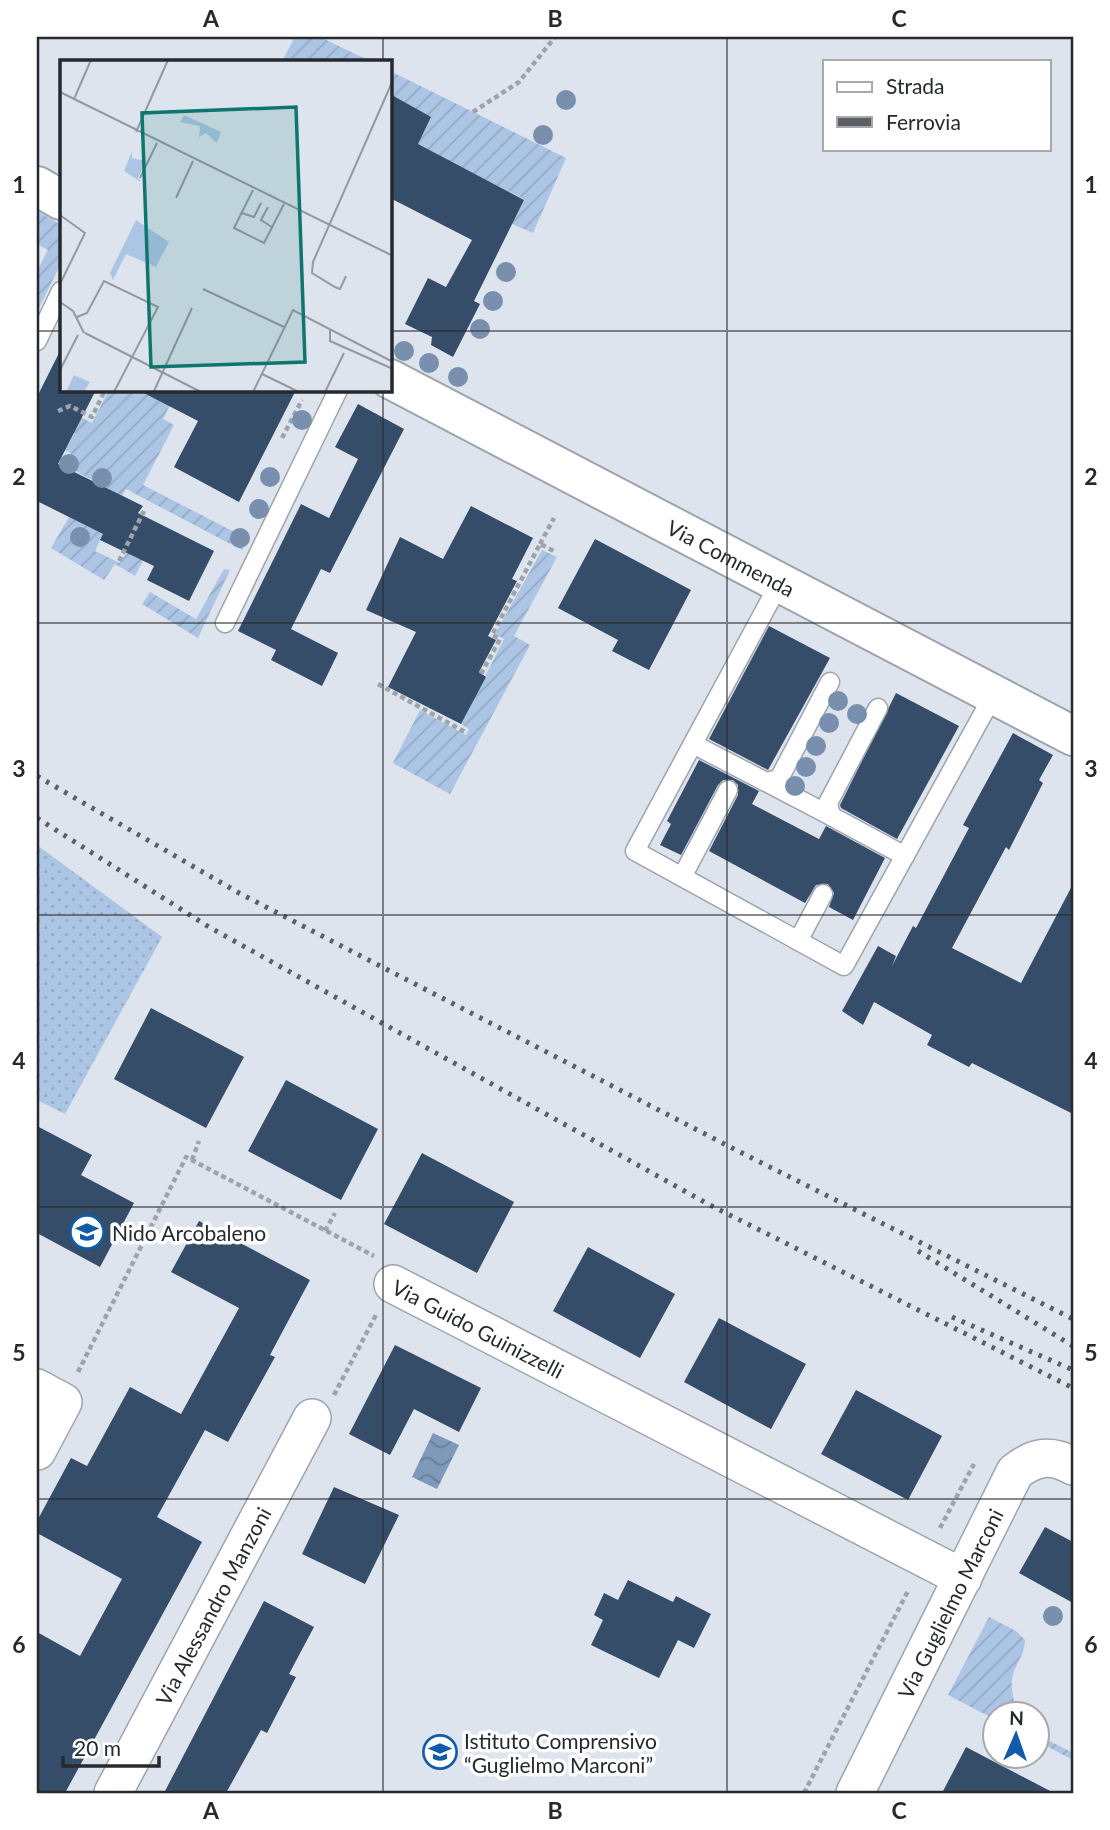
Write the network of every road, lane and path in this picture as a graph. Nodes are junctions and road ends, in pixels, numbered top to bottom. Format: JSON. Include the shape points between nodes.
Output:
{"nodes":[{"id":1,"x":555,"y":37,"type":"edge"},
{"id":2,"x":473,"y":112,"type":"dead end"},
{"id":3,"x":37,"y":186,"type":"edge"},
{"id":4,"x":60,"y":199,"type":"edge"},
{"id":5,"x":60,"y":293,"type":"edge"},
{"id":6,"x":37,"y":341,"type":"edge"},
{"id":7,"x":392,"y":380,"type":"edge"},
{"id":8,"x":105,"y":392,"type":"edge"},
{"id":9,"x":307,"y":392,"type":"edge"},
{"id":10,"x":337,"y":392,"type":"edge"},
{"id":11,"x":58,"y":411,"type":"dead end"},
{"id":12,"x":282,"y":438,"type":"dead end"},
{"id":13,"x":144,"y":511,"type":"dead end"},
{"id":14,"x":554,"y":518,"type":"dead end"},
{"id":15,"x":540,"y":544,"type":"junction"},
{"id":16,"x":554,"y":551,"type":"dead end"},
{"id":17,"x":119,"y":561,"type":"dead end"},
{"id":18,"x":779,"y":584,"type":"junction"},
{"id":19,"x":225,"y":623,"type":"dead end"},
{"id":20,"x":481,"y":674,"type":"dead end"},
{"id":21,"x":830,"y":682,"type":"dead end"},
{"id":22,"x":378,"y":684,"type":"dead end"},
{"id":23,"x":994,"y":694,"type":"junction"},
{"id":24,"x":878,"y":708,"type":"dead end"},
{"id":25,"x":465,"y":732,"type":"dead end"},
{"id":26,"x":1073,"y":736,"type":"edge"},
{"id":27,"x":694,"y":744,"type":"junction"},
{"id":28,"x":766,"y":782,"type":"junction"},
{"id":29,"x":727,"y":790,"type":"dead end"},
{"id":30,"x":831,"y":816,"type":"junction"},
{"id":31,"x":905,"y":856,"type":"junction"},
{"id":32,"x":682,"y":877,"type":"junction"},
{"id":33,"x":823,"y":894,"type":"dead end"},
{"id":34,"x":798,"y":941,"type":"junction"},
{"id":35,"x":200,"y":1141,"type":"dead end"},
{"id":36,"x":192,"y":1160,"type":"junction"},
{"id":37,"x":335,"y":1213,"type":"dead end"},
{"id":38,"x":325,"y":1231,"type":"junction"},
{"id":39,"x":393,"y":1284,"type":"junction"},
{"id":40,"x":50,"y":1395,"type":"edge"},
{"id":41,"x":312,"y":1418,"type":"joint"},
{"id":42,"x":37,"y":1451,"type":"edge"},
{"id":43,"x":974,"y":1464,"type":"dead end"},
{"id":44,"x":1073,"y":1466,"type":"edge"},
{"id":45,"x":925,"y":1559,"type":"junction"},
{"id":46,"x":963,"y":1578,"type":"junction"},
{"id":47,"x":113,"y":1793,"type":"edge"},
{"id":48,"x":804,"y":1793,"type":"edge"},
{"id":49,"x":855,"y":1793,"type":"edge"}],
"edges":[{"from":1,"to":2,"type":"path","via":[[519,82]]},
{"from":3,"to":4,"type":"street"},
{"from":5,"to":6,"type":"lane"},
{"from":7,"to":18,"type":"street","name":"Via Commenda"},
{"from":8,"to":11,"type":"path","via":[[92,417],[70,406]]},
{"from":9,"to":12,"type":"path"},
{"from":10,"to":19,"type":"lane"},
{"from":13,"to":17,"type":"path"},
{"from":14,"to":15,"type":"path"},
{"from":15,"to":16,"type":"path"},
{"from":15,"to":20,"type":"path","via":[[492,635],[500,639]]},
{"from":18,"to":23,"type":"street","name":"Via Commenda"},
{"from":18,"to":27,"type":"lane"},
{"from":21,"to":28,"type":"lane","via":[[779,779]]},
{"from":22,"to":25,"type":"path"},
{"from":23,"to":26,"type":"street","name":"Via Commenda"},
{"from":23,"to":31,"type":"lane"},
{"from":24,"to":30,"type":"lane","via":[[828,803]]},
{"from":27,"to":28,"type":"lane"},
{"from":27,"to":32,"type":"lane","via":[[635,851]]},
{"from":28,"to":30,"type":"lane"},
{"from":29,"to":32,"type":"lane"},
{"from":30,"to":31,"type":"lane"},
{"from":31,"to":34,"type":"lane","via":[[844,966]]},
{"from":32,"to":34,"type":"lane"},
{"from":33,"to":34,"type":"lane"},
{"from":35,"to":36,"type":"path"},
{"from":36,"to":38,"type":"path","name":"Via Guido Guinizzelli"},
{"from":36,"to":40,"type":"path","via":[[186,1157]]},
{"from":37,"to":38,"type":"path"},
{"from":38,"to":39,"type":"path","name":"Via Guido Guinizzelli","via":[[400,1271]]},
{"from":39,"to":41,"type":"path","via":[[329,1405]]},
{"from":39,"to":45,"type":"street","name":"Via Guido Guinizzelli"},
{"from":40,"to":42,"type":"street"},
{"from":41,"to":47,"type":"street","name":"Via Alessandro Manzoni"},
{"from":43,"to":45,"type":"path"},
{"from":44,"to":46,"type":"street","name":"Via Guglielmo Marconi","via":[[1058,1458],[1032,1458],[1015,1472]]},
{"from":45,"to":46,"type":"street","name":"Via Guido Guinizzelli"},
{"from":45,"to":48,"type":"path"},
{"from":46,"to":49,"type":"street","name":"Via Guglielmo Marconi"}]}
